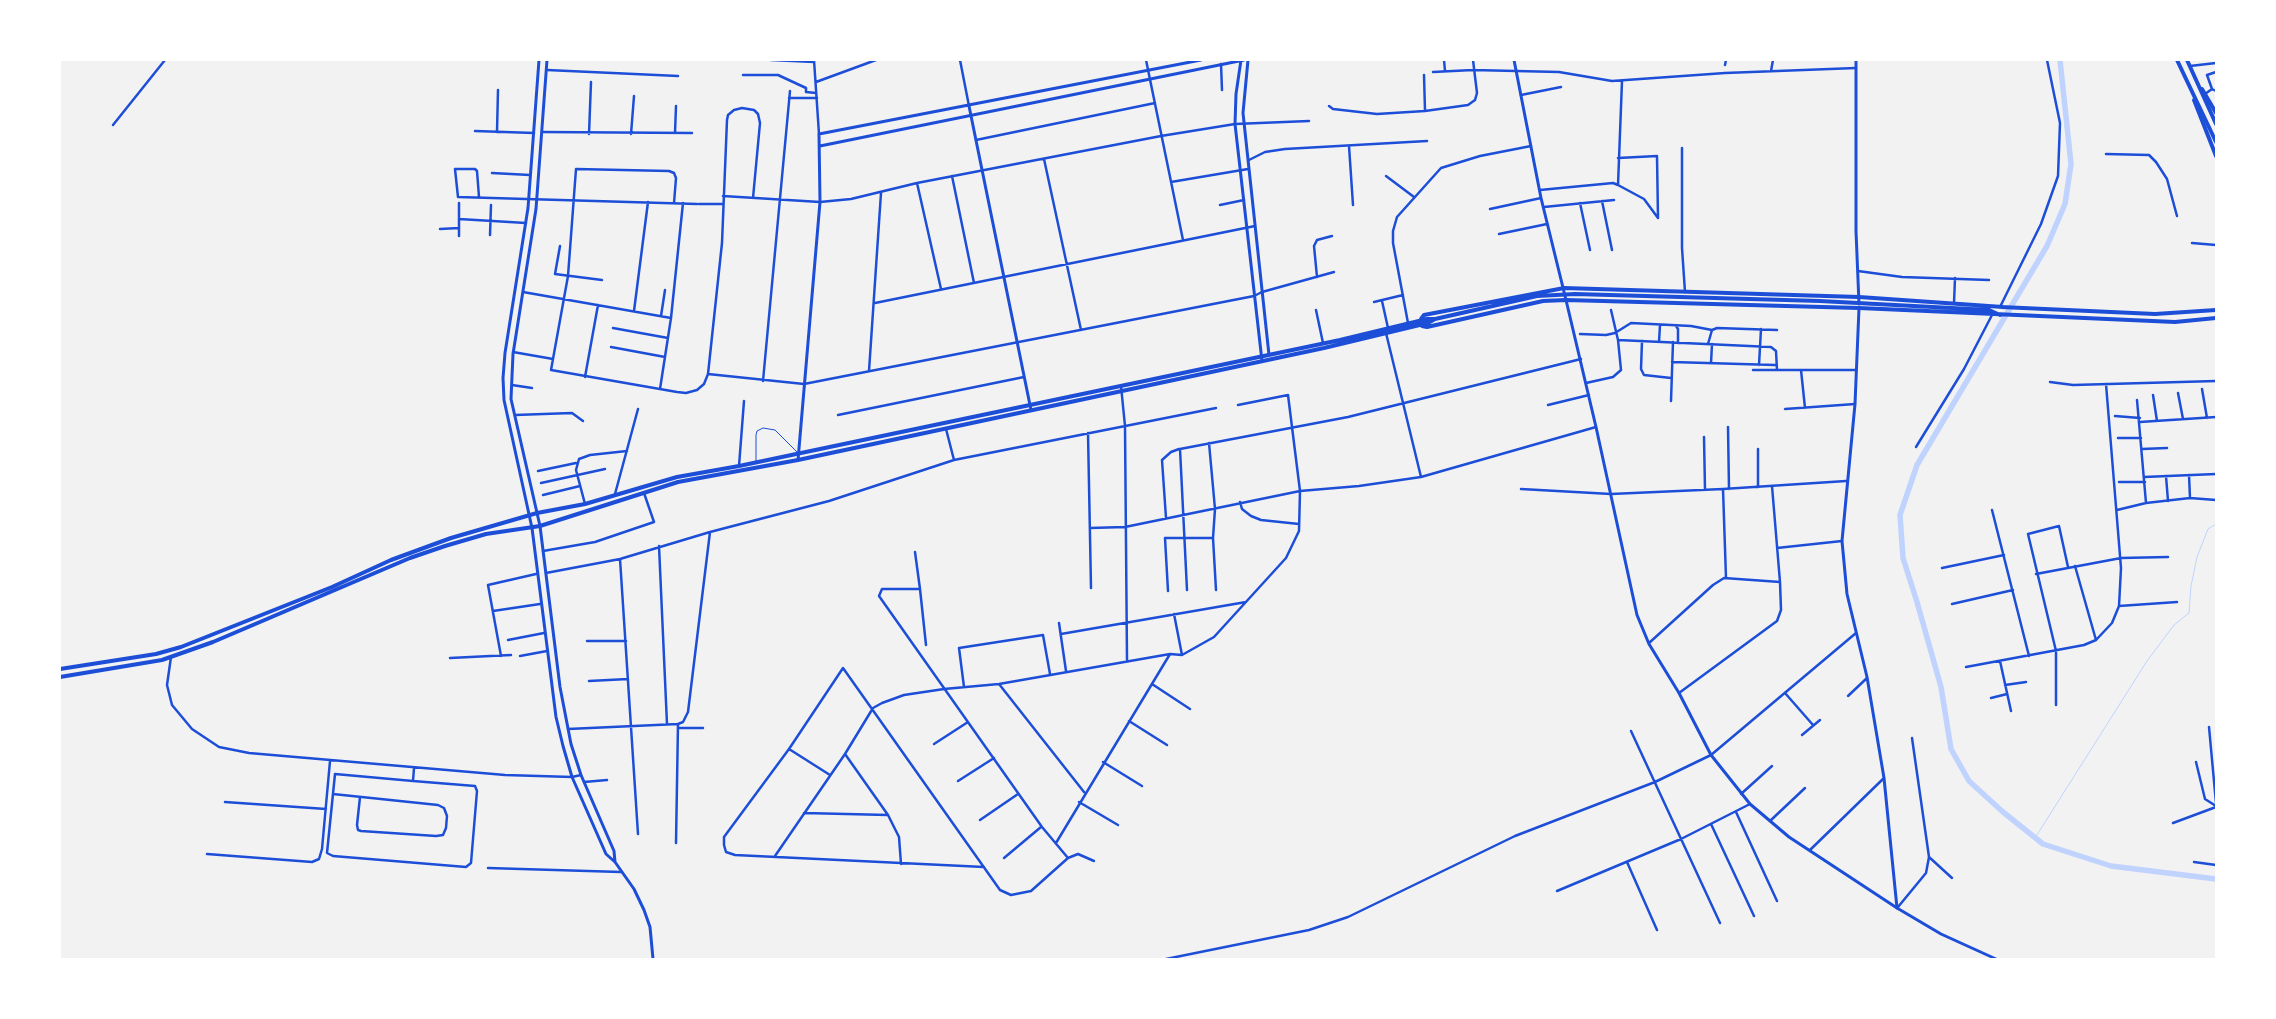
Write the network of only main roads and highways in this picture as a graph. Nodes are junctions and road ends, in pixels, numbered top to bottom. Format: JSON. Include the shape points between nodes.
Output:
{"nodes":[{"id":1,"x":539,"y":60,"type":"edge"},
{"id":2,"x":547,"y":60,"type":"edge"},
{"id":3,"x":1201,"y":60,"type":"edge"},
{"id":4,"x":1244,"y":60,"type":"edge"},
{"id":5,"x":1514,"y":60,"type":"edge"},
{"id":6,"x":1856,"y":60,"type":"edge"},
{"id":7,"x":2177,"y":60,"type":"edge"},
{"id":8,"x":2187,"y":60,"type":"edge"},
{"id":9,"x":2193,"y":74,"type":"junction"},
{"id":10,"x":2187,"y":77,"type":"junction"},
{"id":11,"x":969,"y":106,"type":"junction"},
{"id":12,"x":2216,"y":113,"type":"edge"},
{"id":13,"x":971,"y":114,"type":"junction"},
{"id":14,"x":2215,"y":122,"type":"edge"},
{"id":15,"x":2216,"y":142,"type":"edge"},
{"id":16,"x":820,"y":146,"type":"junction"},
{"id":17,"x":2216,"y":156,"type":"edge"},
{"id":18,"x":1564,"y":288,"type":"junction"},
{"id":19,"x":1859,"y":297,"type":"junction"},
{"id":20,"x":1566,"y":300,"type":"junction"},
{"id":21,"x":2001,"y":307,"type":"junction"},
{"id":22,"x":1859,"y":308,"type":"junction"},
{"id":23,"x":2031,"y":309,"type":"junction"},
{"id":24,"x":1988,"y":310,"type":"junction"},
{"id":25,"x":2216,"y":310,"type":"edge"},
{"id":26,"x":2000,"y":315,"type":"junction"},
{"id":27,"x":2030,"y":317,"type":"junction"},
{"id":28,"x":2216,"y":318,"type":"edge"},
{"id":29,"x":1420,"y":323,"type":"junction"},
{"id":30,"x":1387,"y":331,"type":"junction"},
{"id":31,"x":1268,"y":354,"type":"junction"},
{"id":32,"x":1261,"y":356,"type":"junction"},
{"id":33,"x":1269,"y":359,"type":"junction"},
{"id":34,"x":1262,"y":361,"type":"junction"},
{"id":35,"x":1121,"y":388,"type":"junction"},
{"id":36,"x":1030,"y":405,"type":"junction"},
{"id":37,"x":1031,"y":410,"type":"junction"},
{"id":38,"x":798,"y":454,"type":"junction"},
{"id":39,"x":798,"y":460,"type":"junction"},
{"id":40,"x":647,"y":486,"type":"junction"},
{"id":41,"x":647,"y":492,"type":"junction"},
{"id":42,"x":537,"y":513,"type":"junction"},
{"id":43,"x":529,"y":515,"type":"junction"},
{"id":44,"x":540,"y":526,"type":"junction"},
{"id":45,"x":532,"y":528,"type":"junction"},
{"id":46,"x":170,"y":650,"type":"junction"},
{"id":47,"x":171,"y":657,"type":"junction"},
{"id":48,"x":60,"y":669,"type":"edge"},
{"id":49,"x":60,"y":677,"type":"edge"},
{"id":50,"x":614,"y":862,"type":"junction"},
{"id":51,"x":1897,"y":908,"type":"junction"},
{"id":52,"x":653,"y":959,"type":"edge"},
{"id":53,"x":1996,"y":959,"type":"edge"}],
"edges":[{"from":1,"to":43,"type":"main road","via":[[526,223],[502,378]]},
{"from":2,"to":42,"type":"main road","via":[[536,199],[511,384]]},
{"from":3,"to":11,"type":"main road"},
{"from":4,"to":13,"type":"main road"},
{"from":4,"to":31,"type":"main road","via":[[1247,160]]},
{"from":4,"to":32,"type":"main road","via":[[1236,94],[1235,124]]},
{"from":5,"to":18,"type":"main road","via":[[1541,198]]},
{"from":6,"to":19,"type":"main road"},
{"from":7,"to":10,"type":"main road"},
{"from":8,"to":9,"type":"main road"},
{"from":9,"to":12,"type":"main road"},
{"from":9,"to":14,"type":"main road"},
{"from":10,"to":15,"type":"main road"},
{"from":10,"to":17,"type":"main road"},
{"from":11,"to":13,"type":"main road"},
{"from":11,"to":16,"type":"main road","via":[[819,134]]},
{"from":13,"to":16,"type":"main road"},
{"from":13,"to":36,"type":"main road"},
{"from":16,"to":38,"type":"main road","via":[[820,202]]},
{"from":18,"to":19,"type":"main road"},
{"from":18,"to":20,"type":"main road"},
{"from":18,"to":29,"type":"main road","via":[[1424,315]]},
{"from":19,"to":21,"type":"main road"},
{"from":19,"to":22,"type":"main road"},
{"from":20,"to":22,"type":"main road"},
{"from":20,"to":29,"type":"main road","via":[[1543,301],[1427,327]]},
{"from":20,"to":51,"type":"main road","via":[[1636,615],[1649,644],[1711,754],[1750,804],[1809,851]]},
{"from":21,"to":23,"type":"main road"},
{"from":21,"to":24,"type":"main road"},
{"from":22,"to":26,"type":"main road"},
{"from":22,"to":51,"type":"main road","via":[[1855,404],[1842,541],[1847,594],[1867,677],[1884,778]]},
{"from":23,"to":25,"type":"main road","via":[[2155,314]]},
{"from":23,"to":27,"type":"main road"},
{"from":24,"to":26,"type":"main road"},
{"from":24,"to":29,"type":"main road","via":[[1820,301],[1568,294],[1537,296]]},
{"from":26,"to":27,"type":"main road"},
{"from":27,"to":28,"type":"main road","via":[[2175,322]]},
{"from":29,"to":30,"type":"main road"},
{"from":29,"to":30,"type":"main road"},
{"from":30,"to":31,"type":"main road"},
{"from":30,"to":33,"type":"main road"},
{"from":31,"to":32,"type":"main road"},
{"from":31,"to":33,"type":"main road"},
{"from":32,"to":34,"type":"main road"},
{"from":32,"to":35,"type":"main road"},
{"from":33,"to":34,"type":"main road"},
{"from":34,"to":35,"type":"main road"},
{"from":35,"to":36,"type":"main road"},
{"from":35,"to":37,"type":"main road"},
{"from":36,"to":37,"type":"main road"},
{"from":36,"to":38,"type":"main road"},
{"from":37,"to":39,"type":"main road"},
{"from":38,"to":39,"type":"main road"},
{"from":38,"to":40,"type":"main road","via":[[677,477]]},
{"from":39,"to":41,"type":"main road","via":[[678,482]]},
{"from":40,"to":41,"type":"main road"},
{"from":40,"to":42,"type":"main road","via":[[585,504]]},
{"from":41,"to":44,"type":"main road"},
{"from":42,"to":43,"type":"main road"},
{"from":42,"to":44,"type":"main road"},
{"from":43,"to":45,"type":"main road"},
{"from":43,"to":46,"type":"main road","via":[[391,560],[332,587]]},
{"from":44,"to":45,"type":"main road"},
{"from":44,"to":50,"type":"main road","via":[[544,574],[568,729],[581,775],[614,851]]},
{"from":45,"to":47,"type":"main road","via":[[445,546],[410,558],[299,607]]},
{"from":45,"to":50,"type":"main road","via":[[556,717],[572,777],[606,854]]},
{"from":46,"to":47,"type":"main road"},
{"from":46,"to":48,"type":"main road"},
{"from":47,"to":49,"type":"main road"},
{"from":50,"to":52,"type":"main road","via":[[634,889],[644,910],[650,927]]},
{"from":51,"to":53,"type":"main road","via":[[1941,934]]}]}
